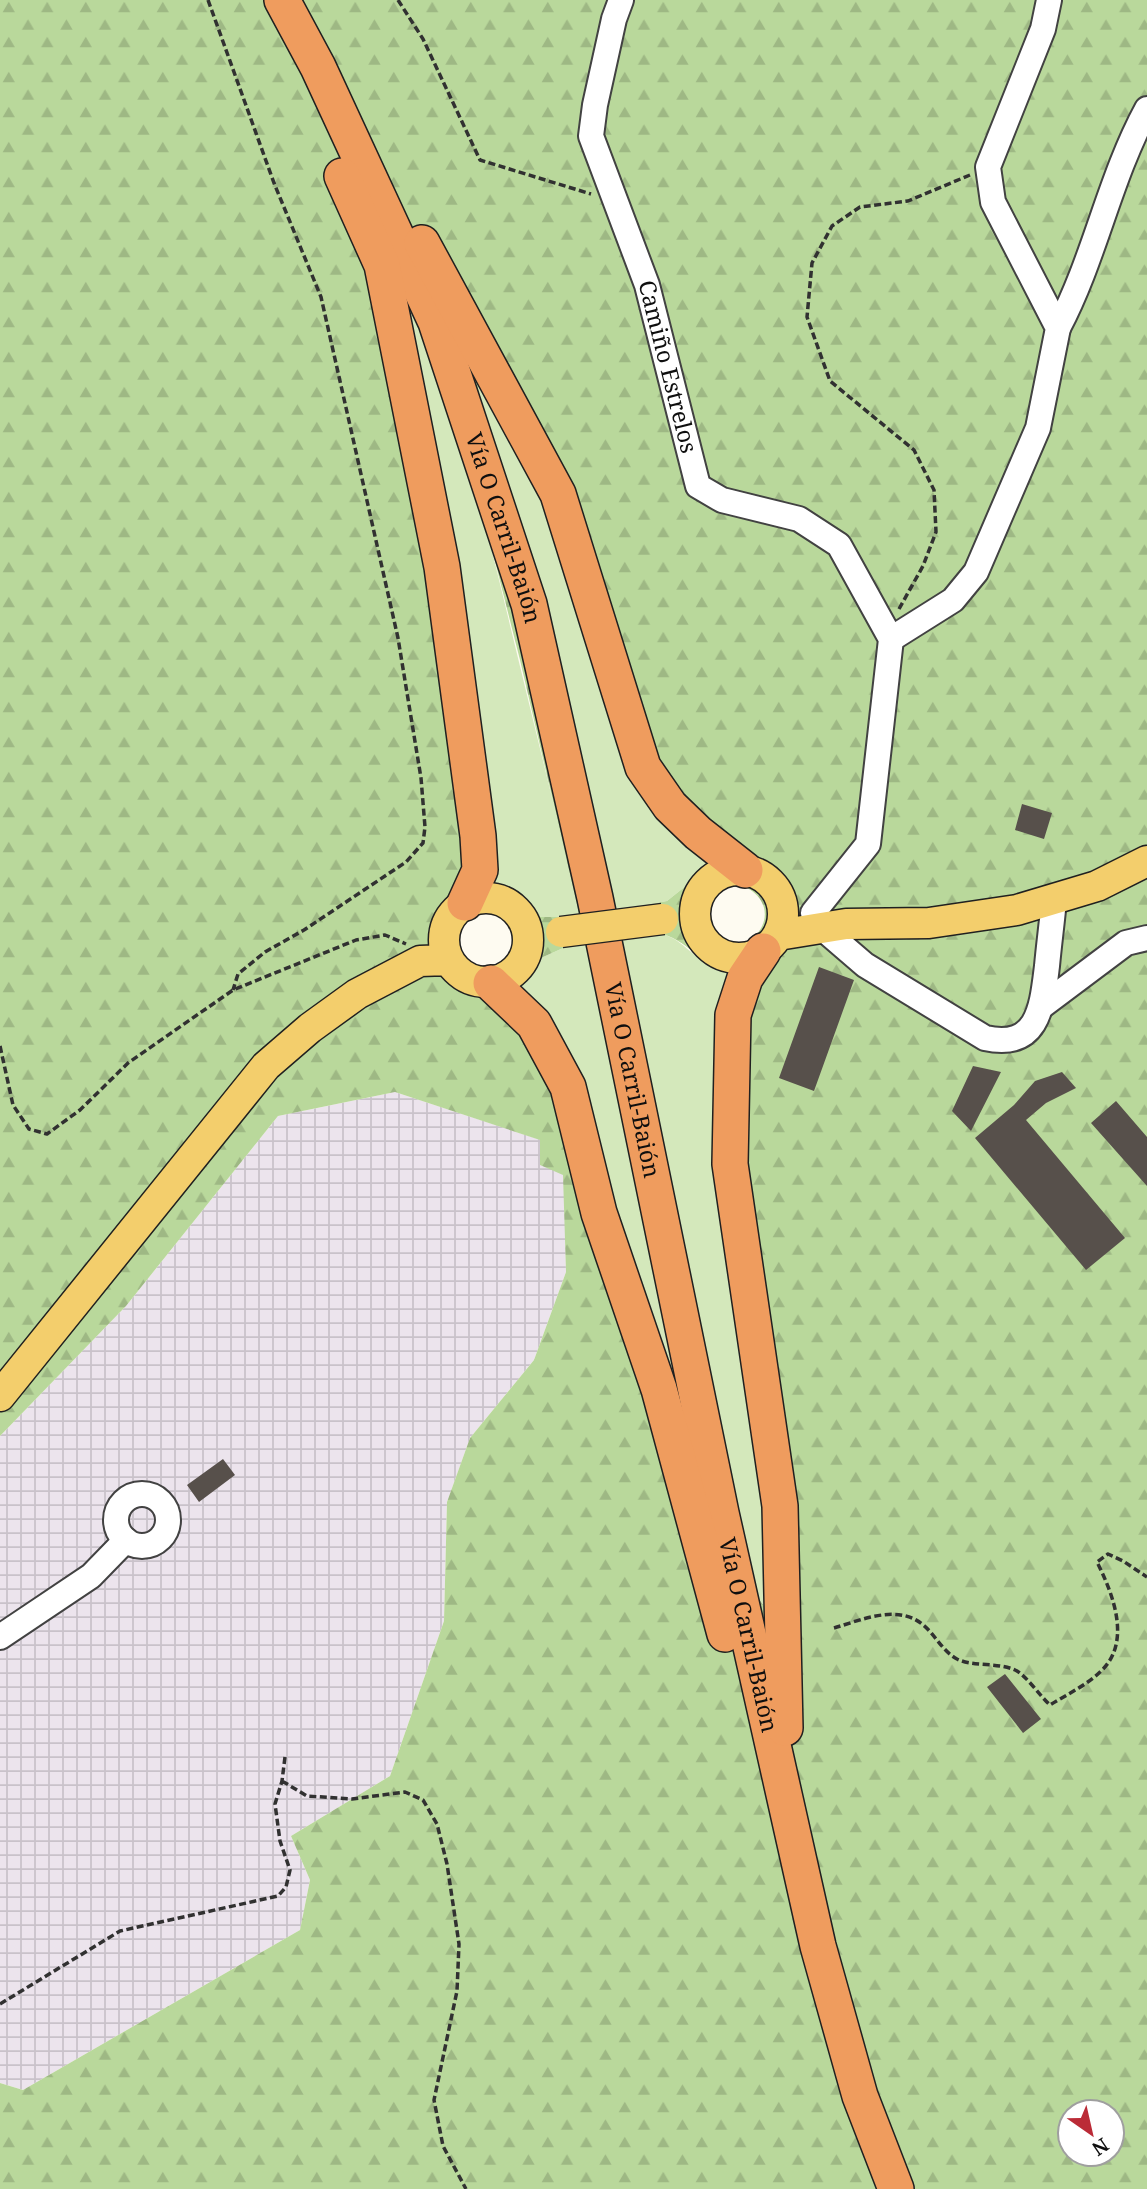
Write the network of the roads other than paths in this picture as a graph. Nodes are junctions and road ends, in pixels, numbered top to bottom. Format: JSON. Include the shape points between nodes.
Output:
{"nodes":[{"id":1,"x":265,"y":0,"type":"edge"},
{"id":2,"x":282,"y":0,"type":"edge"},
{"id":3,"x":621,"y":0,"type":"edge"},
{"id":4,"x":1049,"y":0,"type":"edge"},
{"id":5,"x":318,"y":67,"type":"junction"},
{"id":6,"x":1147,"y":109,"type":"edge"},
{"id":7,"x":1058,"y":328,"type":"junction"},
{"id":8,"x":891,"y":639,"type":"junction"},
{"id":9,"x":1147,"y":861,"type":"edge"},
{"id":10,"x":745,"y":870,"type":"junction"},
{"id":11,"x":778,"y":893,"type":"junction"},
{"id":12,"x":1054,"y":900,"type":"junction"},
{"id":13,"x":465,"y":903,"type":"junction"},
{"id":14,"x":695,"y":914,"type":"junction"},
{"id":15,"x":827,"y":921,"type":"junction"},
{"id":16,"x":529,"y":938,"type":"junction"},
{"id":17,"x":1147,"y":938,"type":"edge"},
{"id":18,"x":771,"y":943,"type":"junction"},
{"id":19,"x":434,"y":960,"type":"junction"},
{"id":20,"x":491,"y":983,"type":"junction"},
{"id":21,"x":1042,"y":1006,"type":"junction"},
{"id":22,"x":0,"y":1396,"type":"edge"},
{"id":23,"x":126,"y":1540,"type":"dead end"},
{"id":24,"x":0,"y":1637,"type":"edge"},
{"id":25,"x":818,"y":1946,"type":"junction"},
{"id":26,"x":896,"y":2189,"type":"edge"}],
"edges":[{"from":1,"to":13,"type":"highway","via":[[382,265],[442,567],[478,836],[480,870]]},
{"from":2,"to":5,"type":"highway","name":"Vía O Carril-Baión"},
{"from":3,"to":8,"type":"street","name":"Camiño Estrelos","via":[[591,136],[648,285],[698,486],[722,500],[799,519],[839,545]]},
{"from":4,"to":7,"type":"street","via":[[1043,29],[988,167],[993,202]]},
{"from":5,"to":10,"type":"highway","via":[[467,323],[558,494],[643,767],[670,806]]},
{"from":5,"to":25,"type":"highway","name":"Vía O Carril-Baión","via":[[436,322],[529,604],[595,898],[721,1513]]},
{"from":6,"to":7,"type":"street","via":[[1132,136],[1075,296]]},
{"from":7,"to":8,"type":"street","via":[[1038,428],[975,572],[953,600]]},
{"from":8,"to":15,"type":"street","via":[[868,844]]},
{"from":9,"to":12,"type":"main road","via":[[1097,886]]},
{"from":10,"to":11,"type":"main road","via":[[758,874]]},
{"from":10,"to":14,"type":"main road","via":[[730,871],[711,882],[698,900]]},
{"from":11,"to":15,"type":"main road"},
{"from":11,"to":18,"type":"main road","via":[[783,922]]},
{"from":12,"to":15,"type":"main road","via":[[1017,911],[941,922]]},
{"from":12,"to":21,"type":"street"},
{"from":13,"to":16,"type":"main road","via":[[489,898],[512,906],[521,915]]},
{"from":13,"to":19,"type":"main road","via":[[447,922],[444,948]]},
{"from":14,"to":16,"type":"main road","bridge":true},
{"from":14,"to":18,"type":"main road","via":[[703,939],[724,955],[751,957]]},
{"from":15,"to":18,"type":"main road"},
{"from":15,"to":21,"type":"street","via":[[865,965],[985,1038],[1018,1038],[1032,1027]]},
{"from":16,"to":20,"type":"main road","via":[[523,962],[504,979]]},
{"from":17,"to":21,"type":"street","via":[[1126,943]]},
{"from":18,"to":25,"type":"highway","via":[[745,978],[733,1016],[730,1164],[780,1506],[785,1743]]},
{"from":19,"to":20,"type":"main road","via":[[466,978]]},
{"from":19,"to":22,"type":"main road","via":[[357,994],[266,1066]]},
{"from":20,"to":25,"type":"highway","via":[[534,1024],[568,1087],[599,1213],[659,1389],[767,1792]]},
{"from":23,"to":24,"type":"street","via":[[91,1576]]},
{"from":25,"to":26,"type":"highway","name":"Vía O Carril-Baión","via":[[860,2096]]}]}
